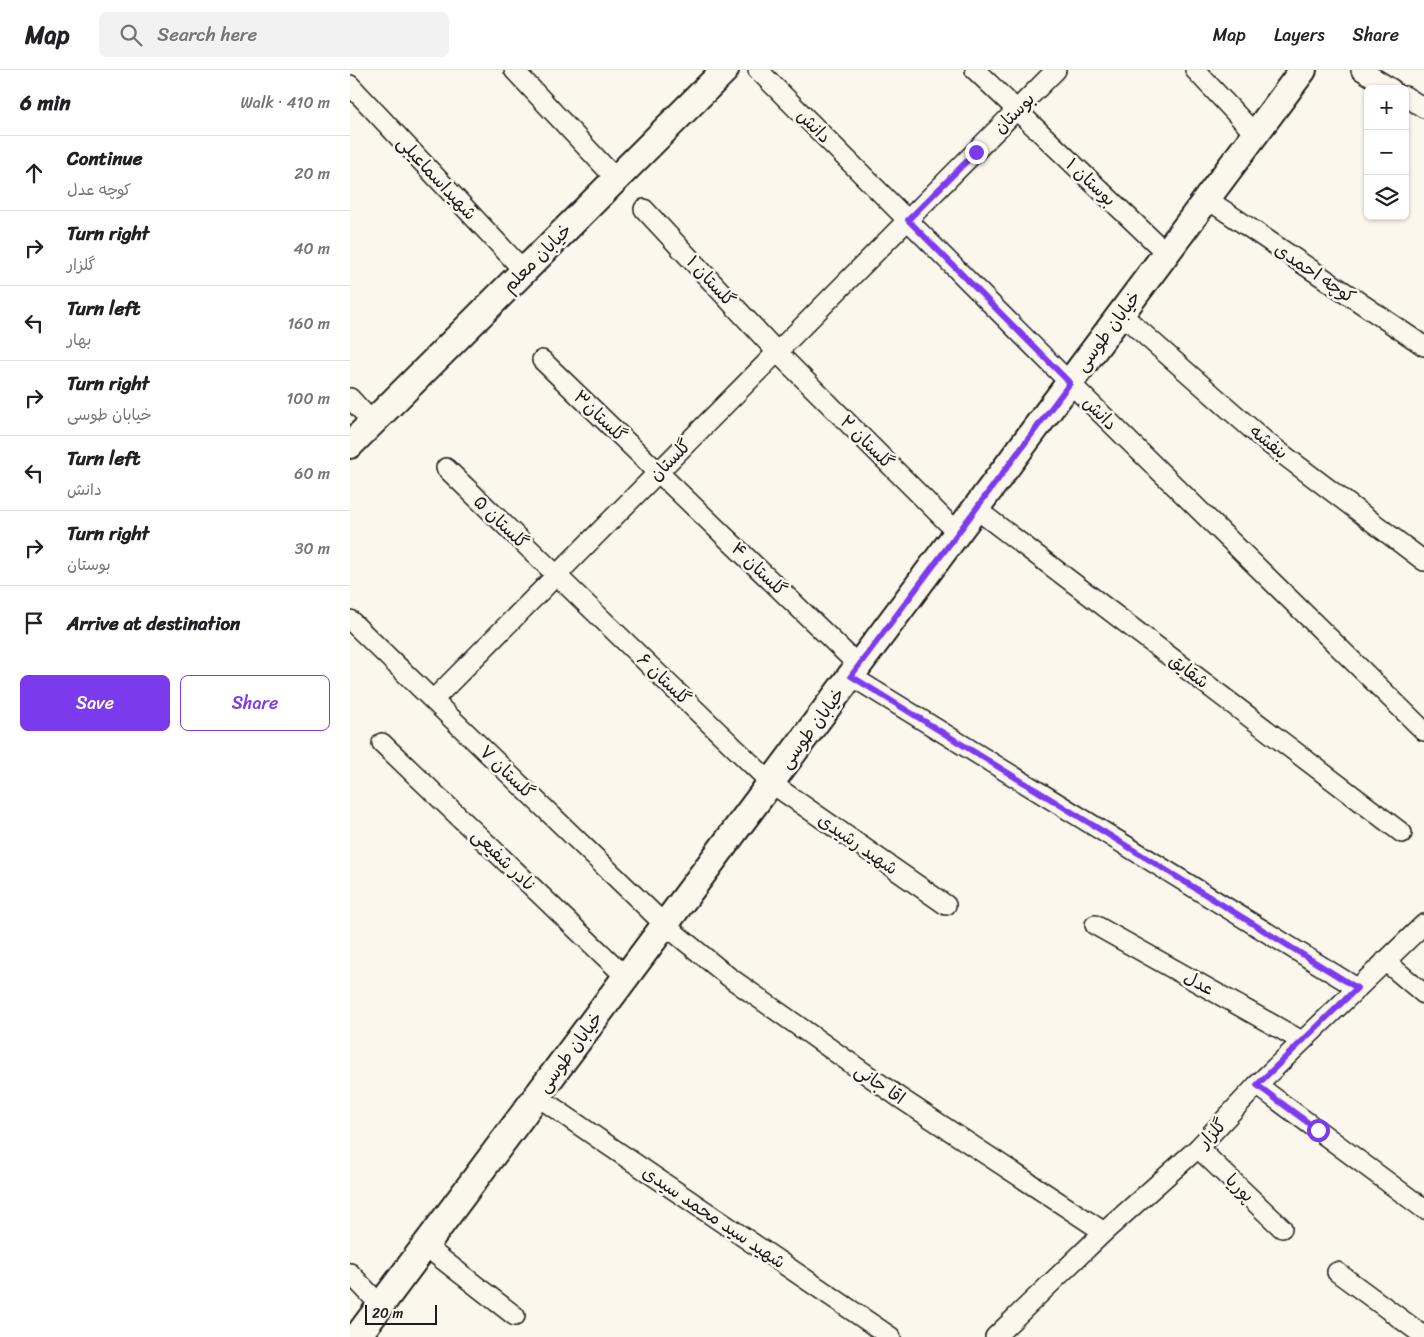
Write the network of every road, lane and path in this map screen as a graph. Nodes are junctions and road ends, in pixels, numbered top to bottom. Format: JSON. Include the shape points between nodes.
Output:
{"nodes":[{"id":1,"x":514,"y":70,"type":"edge"},
{"id":2,"x":725,"y":70,"type":"edge"},
{"id":3,"x":758,"y":70,"type":"edge"},
{"id":4,"x":975,"y":70,"type":"edge"},
{"id":5,"x":1056,"y":70,"type":"edge"},
{"id":6,"x":1195,"y":70,"type":"edge"},
{"id":7,"x":1304,"y":70,"type":"edge"},
{"id":8,"x":1361,"y":70,"type":"edge"},
{"id":9,"x":350,"y":85,"type":"edge"},
{"id":10,"x":1385,"y":85,"type":"edge"},
{"id":11,"x":1409,"y":99,"type":"edge"},
{"id":12,"x":1424,"y":108,"type":"edge"},
{"id":13,"x":1016,"y":111,"type":"junction"},
{"id":14,"x":1255,"y":134,"type":"junction"},
{"id":15,"x":616,"y":179,"type":"junction"},
{"id":16,"x":1207,"y":199,"type":"junction"},
{"id":17,"x":644,"y":210,"type":"dead end"},
{"id":18,"x":908,"y":220,"type":"junction"},
{"id":19,"x":1166,"y":253,"type":"junction"},
{"id":20,"x":524,"y":271,"type":"junction"},
{"id":21,"x":1121,"y":314,"type":"junction"},
{"id":22,"x":1424,"y":346,"type":"edge"},
{"id":23,"x":777,"y":352,"type":"junction"},
{"id":24,"x":542,"y":360,"type":"dead end"},
{"id":25,"x":1070,"y":383,"type":"junction"},
{"id":26,"x":350,"y":398,"type":"edge"},
{"id":27,"x":373,"y":422,"type":"junction"},
{"id":28,"x":350,"y":446,"type":"edge"},
{"id":29,"x":446,"y":468,"type":"dead end"},
{"id":30,"x":658,"y":472,"type":"junction"},
{"id":31,"x":976,"y":509,"type":"junction"},
{"id":32,"x":958,"y":533,"type":"junction"},
{"id":33,"x":1424,"y":561,"type":"edge"},
{"id":34,"x":556,"y":575,"type":"junction"},
{"id":35,"x":350,"y":620,"type":"edge"},
{"id":36,"x":855,"y":671,"type":"junction"},
{"id":37,"x":433,"y":700,"type":"junction"},
{"id":38,"x":1424,"y":731,"type":"edge"},
{"id":39,"x":382,"y":742,"type":"dead end"},
{"id":40,"x":771,"y":783,"type":"junction"},
{"id":41,"x":1402,"y":833,"type":"dead end"},
{"id":42,"x":946,"y":905,"type":"dead end"},
{"id":43,"x":1424,"y":924,"type":"edge"},
{"id":44,"x":665,"y":925,"type":"junction"},
{"id":45,"x":1095,"y":925,"type":"dead end"},
{"id":46,"x":1385,"y":962,"type":"junction"},
{"id":47,"x":626,"y":977,"type":"junction"},
{"id":48,"x":1357,"y":988,"type":"junction"},
{"id":49,"x":1424,"y":994,"type":"edge"},
{"id":50,"x":1302,"y":1041,"type":"junction"},
{"id":51,"x":1257,"y":1085,"type":"junction"},
{"id":52,"x":537,"y":1096,"type":"junction"},
{"id":53,"x":1198,"y":1148,"type":"junction"},
{"id":54,"x":1424,"y":1209,"type":"edge"},
{"id":55,"x":1282,"y":1228,"type":"dead end"},
{"id":56,"x":1104,"y":1232,"type":"junction"},
{"id":57,"x":425,"y":1246,"type":"junction"},
{"id":58,"x":1337,"y":1272,"type":"dead end"},
{"id":59,"x":350,"y":1273,"type":"edge"},
{"id":60,"x":381,"y":1306,"type":"junction"},
{"id":61,"x":515,"y":1316,"type":"dead end"},
{"id":62,"x":1424,"y":1336,"type":"edge"},
{"id":63,"x":357,"y":1337,"type":"edge"},
{"id":64,"x":891,"y":1337,"type":"edge"},
{"id":65,"x":995,"y":1337,"type":"edge"}],
"edges":[{"from":1,"to":15,"type":"street"},
{"from":2,"to":15,"type":"street","name":"خیابان معلم"},
{"from":3,"to":18,"type":"street","name":"دانش"},
{"from":4,"to":13,"type":"street","name":"بوستان ۱"},
{"from":5,"to":13,"type":"street","name":"بوستان"},
{"from":6,"to":14,"type":"street"},
{"from":7,"to":14,"type":"street","name":"خیابان طوسی"},
{"from":8,"to":10,"type":"street"},
{"from":9,"to":20,"type":"street","name":"شهیداسماعیلی"},
{"from":11,"to":12,"type":"street"},
{"from":13,"to":18,"type":"street","name":"بوستان"},
{"from":13,"to":19,"type":"street","name":"بوستان ۱"},
{"from":14,"to":16,"type":"street","name":"خیابان طوسی"},
{"from":15,"to":20,"type":"street","name":"خیابان معلم"},
{"from":16,"to":19,"type":"street","name":"خیابان طوسی"},
{"from":16,"to":22,"type":"street","name":"کوچه احمدی"},
{"from":17,"to":23,"type":"street","name":"گلستان ۱"},
{"from":18,"to":23,"type":"street","name":"گلستان"},
{"from":18,"to":25,"type":"street","name":"دانش"},
{"from":19,"to":21,"type":"street","name":"خیابان طوسی"},
{"from":20,"to":27,"type":"street","name":"خیابان معلم"},
{"from":21,"to":25,"type":"street","name":"خیابان طوسی"},
{"from":21,"to":33,"type":"street","name":"بنفشه","via":[[1264,440]]},
{"from":23,"to":30,"type":"street","name":"گلستان"},
{"from":23,"to":32,"type":"street","name":"گلستان ۲"},
{"from":24,"to":30,"type":"street","name":"گلستان۳"},
{"from":25,"to":31,"type":"street","name":"خیابان طوسی"},
{"from":25,"to":38,"type":"street","name":"دانش"},
{"from":26,"to":27,"type":"street"},
{"from":27,"to":28,"type":"street","name":"خیابان معلم"},
{"from":29,"to":34,"type":"street","name":"گلستان ۵"},
{"from":30,"to":34,"type":"street","name":"گلستان"},
{"from":30,"to":36,"type":"street","name":"گلستان ۴"},
{"from":31,"to":32,"type":"street","name":"خیابان طوسی"},
{"from":31,"to":41,"type":"street","name":"شقایق"},
{"from":32,"to":36,"type":"street","name":"خیابان طوسی"},
{"from":34,"to":37,"type":"street","name":"گلستان"},
{"from":34,"to":40,"type":"street","name":"گلستان ۶"},
{"from":35,"to":37,"type":"street","name":"گلستان ۷"},
{"from":36,"to":40,"type":"street","name":"خیابان طوسی"},
{"from":36,"to":48,"type":"street","name":"گلستان ۴"},
{"from":37,"to":44,"type":"street","name":"گلستان ۷"},
{"from":39,"to":47,"type":"street","name":"نادر شفیعی"},
{"from":40,"to":42,"type":"street","name":"شهید رشیدی"},
{"from":40,"to":44,"type":"street","name":"خیابان طوسی"},
{"from":43,"to":46,"type":"street","name":"گلزار"},
{"from":44,"to":47,"type":"street","name":"خیابان طوسی"},
{"from":44,"to":56,"type":"street","name":"اقا جانی","via":[[729,978],[900,1098]]},
{"from":45,"to":50,"type":"street","name":"عدل"},
{"from":46,"to":48,"type":"street","name":"گلزار"},
{"from":46,"to":49,"type":"street"},
{"from":47,"to":52,"type":"street","name":"خیابان طوسی"},
{"from":48,"to":50,"type":"street","name":"گلزار"},
{"from":50,"to":51,"type":"street","name":"گلزار"},
{"from":51,"to":53,"type":"street","name":"گلزار"},
{"from":51,"to":54,"type":"street"},
{"from":52,"to":57,"type":"street","name":"خیابان طوسی"},
{"from":52,"to":64,"type":"street","name":"شهید سید محمد سیدی"},
{"from":53,"to":55,"type":"street","name":"پوریا"},
{"from":53,"to":56,"type":"street","name":"گلزار"},
{"from":56,"to":65,"type":"street","name":"گلزار"},
{"from":57,"to":60,"type":"street","name":"خیابان طوسی"},
{"from":57,"to":61,"type":"street"},
{"from":58,"to":62,"type":"street"},
{"from":59,"to":60,"type":"street"},
{"from":60,"to":63,"type":"street","name":"خیابان طوسی"}]}
